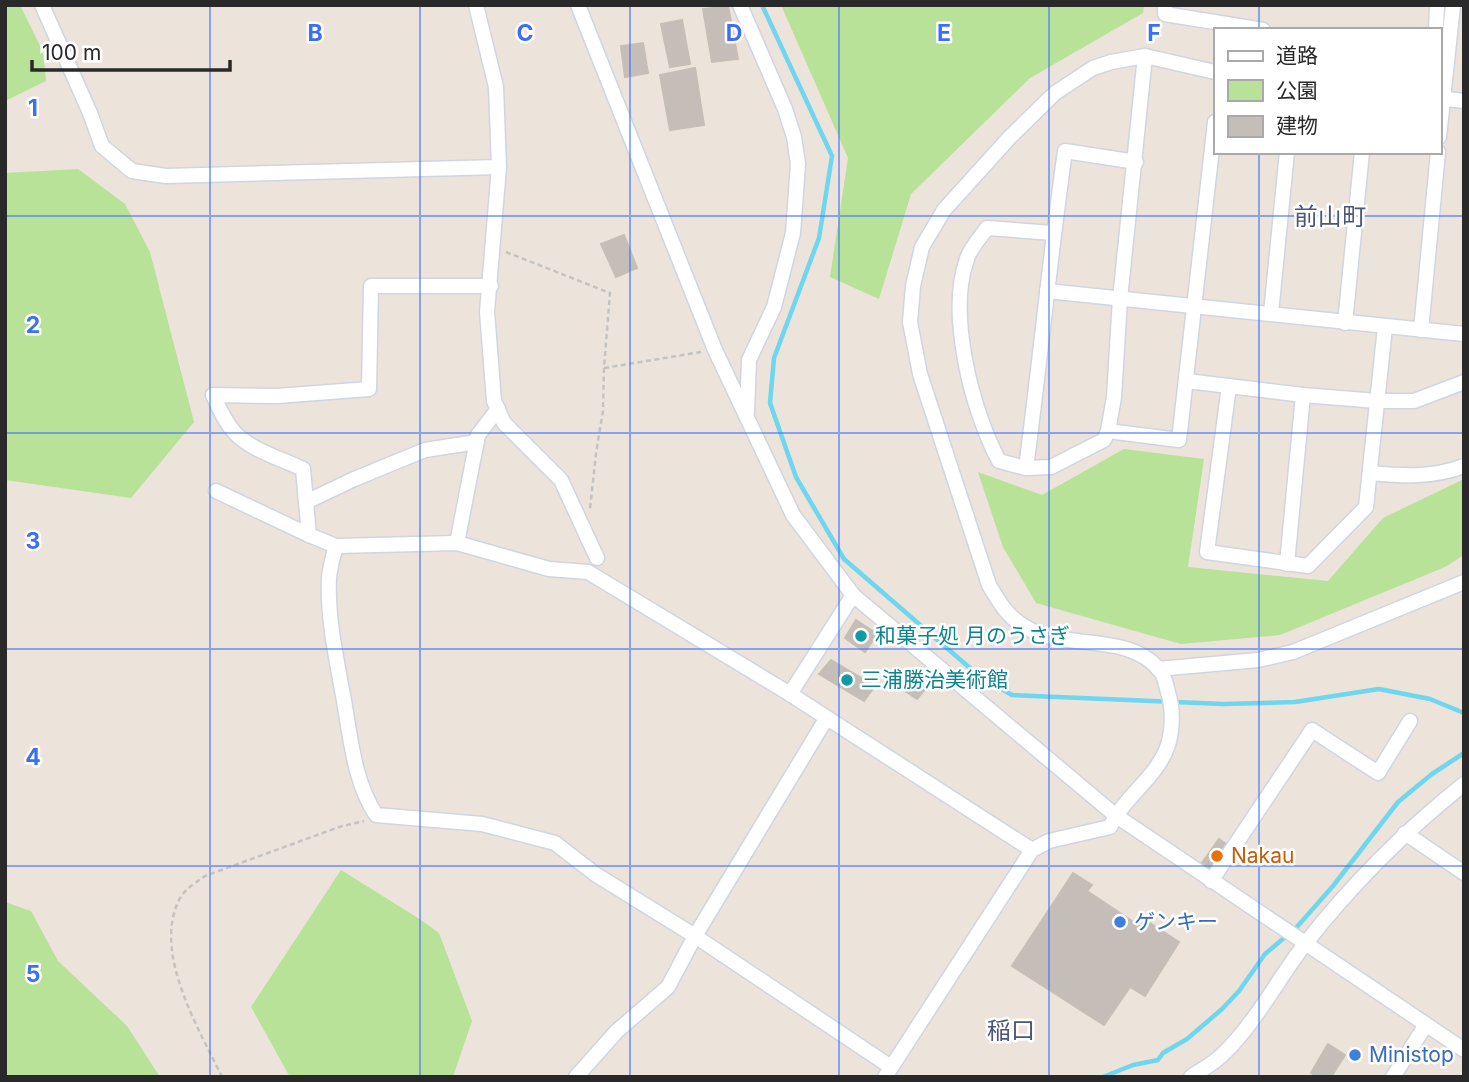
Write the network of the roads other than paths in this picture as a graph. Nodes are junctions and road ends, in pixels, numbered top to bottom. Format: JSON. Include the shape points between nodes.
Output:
{"nodes":[{"id":1,"x":42,"y":5,"type":"edge"},
{"id":2,"x":476,"y":5,"type":"edge"},
{"id":3,"x":578,"y":5,"type":"edge"},
{"id":4,"x":740,"y":5,"type":"edge"},
{"id":5,"x":1165,"y":5,"type":"edge"},
{"id":6,"x":1437,"y":5,"type":"edge"},
{"id":7,"x":1453,"y":5,"type":"edge"},
{"id":8,"x":1224,"y":27,"type":"edge"},
{"id":9,"x":1436,"y":28,"type":"edge"},
{"id":10,"x":1145,"y":56,"type":"junction"},
{"id":11,"x":1214,"y":72,"type":"edge"},
{"id":12,"x":1441,"y":98,"type":"edge"},
{"id":13,"x":1464,"y":101,"type":"edge"},
{"id":14,"x":1214,"y":131,"type":"edge"},
{"id":15,"x":1287,"y":154,"type":"edge"},
{"id":16,"x":1362,"y":154,"type":"edge"},
{"id":17,"x":1438,"y":154,"type":"edge"},
{"id":18,"x":1136,"y":162,"type":"junction"},
{"id":19,"x":499,"y":167,"type":"junction"},
{"id":20,"x":1053,"y":233,"type":"junction"},
{"id":21,"x":491,"y":286,"type":"junction"},
{"id":22,"x":1047,"y":291,"type":"junction"},
{"id":23,"x":1120,"y":299,"type":"junction"},
{"id":24,"x":1195,"y":306,"type":"junction"},
{"id":25,"x":1270,"y":313,"type":"junction"},
{"id":26,"x":1345,"y":323,"type":"junction"},
{"id":27,"x":1385,"y":327,"type":"junction"},
{"id":28,"x":1421,"y":330,"type":"junction"},
{"id":29,"x":1464,"y":334,"type":"edge"},
{"id":30,"x":1186,"y":381,"type":"junction"},
{"id":31,"x":1464,"y":382,"type":"edge"},
{"id":32,"x":1229,"y":386,"type":"junction"},
{"id":33,"x":1303,"y":395,"type":"junction"},
{"id":34,"x":1377,"y":401,"type":"junction"},
{"id":35,"x":498,"y":409,"type":"junction"},
{"id":36,"x":747,"y":415,"type":"junction"},
{"id":37,"x":1108,"y":431,"type":"junction"},
{"id":38,"x":477,"y":442,"type":"junction"},
{"id":39,"x":1464,"y":466,"type":"edge"},
{"id":40,"x":1026,"y":468,"type":"junction"},
{"id":41,"x":1370,"y":473,"type":"junction"},
{"id":42,"x":216,"y":491,"type":"dead end"},
{"id":43,"x":306,"y":502,"type":"junction"},
{"id":44,"x":309,"y":535,"type":"junction"},
{"id":45,"x":457,"y":543,"type":"junction"},
{"id":46,"x":336,"y":546,"type":"junction"},
{"id":47,"x":597,"y":558,"type":"dead end"},
{"id":48,"x":1287,"y":564,"type":"junction"},
{"id":49,"x":1464,"y":582,"type":"edge"},
{"id":50,"x":853,"y":595,"type":"junction"},
{"id":51,"x":1160,"y":671,"type":"junction"},
{"id":52,"x":790,"y":694,"type":"junction"},
{"id":53,"x":826,"y":719,"type":"junction"},
{"id":54,"x":1410,"y":721,"type":"dead end"},
{"id":55,"x":1462,"y":788,"type":"edge"},
{"id":56,"x":1115,"y":815,"type":"junction"},
{"id":57,"x":1405,"y":833,"type":"junction"},
{"id":58,"x":1032,"y":850,"type":"junction"},
{"id":59,"x":1464,"y":873,"type":"edge"},
{"id":60,"x":1211,"y":881,"type":"junction"},
{"id":61,"x":695,"y":936,"type":"junction"},
{"id":62,"x":1305,"y":944,"type":"junction"},
{"id":63,"x":1425,"y":1026,"type":"junction"},
{"id":64,"x":1464,"y":1051,"type":"edge"},
{"id":65,"x":888,"y":1072,"type":"edge"},
{"id":66,"x":576,"y":1077,"type":"edge"},
{"id":67,"x":1191,"y":1077,"type":"edge"},
{"id":68,"x":1393,"y":1077,"type":"edge"}],
"edges":[{"from":1,"to":19,"type":"street","via":[[102,145],[132,171],[166,176]]},
{"from":2,"to":19,"type":"street","via":[[496,87]]},
{"from":3,"to":36,"type":"street","via":[[715,350]]},
{"from":4,"to":36,"type":"street","via":[[785,109],[798,164],[793,233],[774,307],[749,360]]},
{"from":5,"to":8,"type":"street","via":[[1165,14]]},
{"from":6,"to":9,"type":"street"},
{"from":7,"to":12,"type":"street"},
{"from":10,"to":11,"type":"street"},
{"from":10,"to":18,"type":"street"},
{"from":10,"to":51,"type":"street","via":[[1093,68],[1055,93],[944,210],[922,247],[910,322],[920,374],[984,571],[1006,612],[1044,636],[1129,651]]},
{"from":12,"to":13,"type":"street"},
{"from":14,"to":24,"type":"street"},
{"from":15,"to":25,"type":"street"},
{"from":16,"to":26,"type":"street"},
{"from":17,"to":28,"type":"street"},
{"from":18,"to":20,"type":"street","via":[[1065,151]]},
{"from":18,"to":23,"type":"street"},
{"from":19,"to":21,"type":"street"},
{"from":20,"to":22,"type":"street"},
{"from":20,"to":40,"type":"street","via":[[987,228],[967,257],[958,297],[963,353],[986,437],[999,461]]},
{"from":21,"to":35,"type":"street","via":[[487,312]]},
{"from":21,"to":43,"type":"street","via":[[371,286],[369,389],[213,395],[236,435],[303,469]]},
{"from":22,"to":23,"type":"street"},
{"from":22,"to":40,"type":"street"},
{"from":23,"to":24,"type":"street"},
{"from":23,"to":37,"type":"street"},
{"from":24,"to":25,"type":"street"},
{"from":24,"to":30,"type":"street"},
{"from":25,"to":26,"type":"street"},
{"from":26,"to":27,"type":"street"},
{"from":27,"to":28,"type":"street"},
{"from":27,"to":34,"type":"street"},
{"from":28,"to":29,"type":"street"},
{"from":30,"to":32,"type":"street"},
{"from":30,"to":37,"type":"street","via":[[1179,440]]},
{"from":31,"to":34,"type":"street","via":[[1414,401]]},
{"from":32,"to":33,"type":"street"},
{"from":32,"to":48,"type":"street","via":[[1207,552]]},
{"from":33,"to":34,"type":"street"},
{"from":33,"to":48,"type":"street"},
{"from":34,"to":41,"type":"street"},
{"from":35,"to":38,"type":"street"},
{"from":35,"to":47,"type":"street","via":[[504,423],[561,480]]},
{"from":36,"to":50,"type":"street","via":[[793,515]]},
{"from":37,"to":40,"type":"street","via":[[1104,440],[1051,467]]},
{"from":38,"to":43,"type":"street","via":[[425,450]]},
{"from":38,"to":45,"type":"street"},
{"from":39,"to":41,"type":"street","via":[[1429,476]]},
{"from":41,"to":48,"type":"street","via":[[1366,507],[1308,566]]},
{"from":42,"to":44,"type":"street"},
{"from":43,"to":44,"type":"street"},
{"from":44,"to":46,"type":"street"},
{"from":45,"to":46,"type":"street"},
{"from":45,"to":52,"type":"street","via":[[549,569],[588,572]]},
{"from":46,"to":61,"type":"street","via":[[329,576],[339,674],[356,767],[376,815],[482,824],[555,843],[595,874]]},
{"from":49,"to":51,"type":"street","via":[[1293,652]]},
{"from":50,"to":52,"type":"street"},
{"from":50,"to":56,"type":"street"},
{"from":51,"to":56,"type":"street","via":[[1170,698],[1168,745],[1148,779]]},
{"from":52,"to":53,"type":"street"},
{"from":53,"to":58,"type":"street"},
{"from":53,"to":61,"type":"street"},
{"from":54,"to":60,"type":"street","via":[[1378,774],[1312,730]]},
{"from":55,"to":57,"type":"street"},
{"from":56,"to":58,"type":"street","via":[[1110,827],[1049,841]]},
{"from":56,"to":60,"type":"street"},
{"from":57,"to":59,"type":"street"},
{"from":57,"to":62,"type":"street"},
{"from":58,"to":65,"type":"street"},
{"from":60,"to":62,"type":"street"},
{"from":61,"to":65,"type":"street"},
{"from":61,"to":66,"type":"street","via":[[668,987],[617,1031]]},
{"from":62,"to":63,"type":"street"},
{"from":62,"to":67,"type":"street","via":[[1248,1027],[1221,1056]]},
{"from":63,"to":64,"type":"street"},
{"from":63,"to":68,"type":"street"}]}
